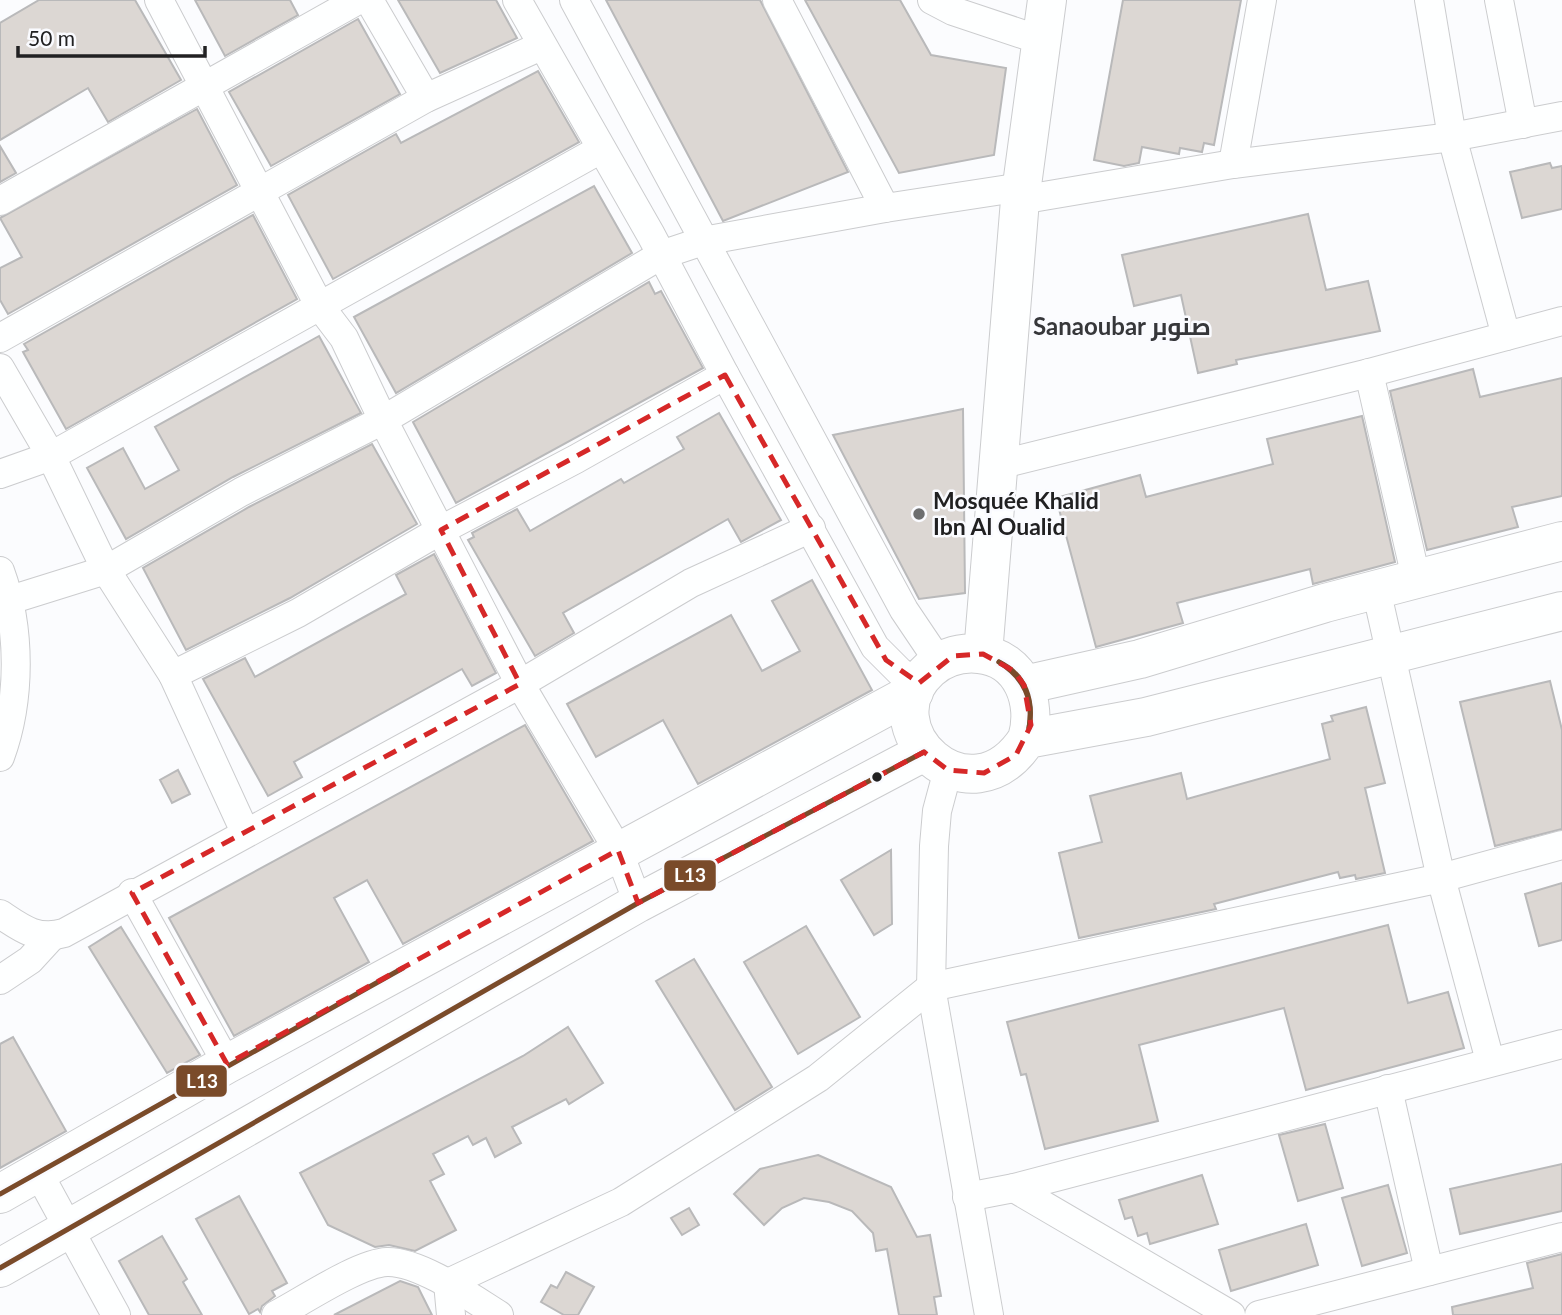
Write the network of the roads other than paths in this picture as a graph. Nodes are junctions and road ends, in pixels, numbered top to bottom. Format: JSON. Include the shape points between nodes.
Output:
{"nodes":[{"id":1,"x":159,"y":0,"type":"edge"},
{"id":2,"x":358,"y":0,"type":"edge"},
{"id":3,"x":369,"y":0,"type":"edge"},
{"id":4,"x":517,"y":0,"type":"edge"},
{"id":5,"x":574,"y":0,"type":"edge"},
{"id":6,"x":776,"y":0,"type":"edge"},
{"id":7,"x":932,"y":0,"type":"edge"},
{"id":8,"x":1047,"y":0,"type":"edge"},
{"id":9,"x":1262,"y":0,"type":"edge"},
{"id":10,"x":1429,"y":0,"type":"edge"},
{"id":11,"x":1499,"y":0,"type":"edge"},
{"id":12,"x":1040,"y":40,"type":"junction"},
{"id":13,"x":541,"y":46,"type":"junction"},
{"id":14,"x":207,"y":86,"type":"junction"},
{"id":15,"x":426,"y":98,"type":"junction"},
{"id":16,"x":1562,"y":116,"type":"edge"},
{"id":17,"x":1523,"y":124,"type":"junction"},
{"id":18,"x":1452,"y":137,"type":"junction"},
{"id":19,"x":601,"y":149,"type":"junction"},
{"id":20,"x":1233,"y":164,"type":"junction"},
{"id":21,"x":262,"y":192,"type":"junction"},
{"id":22,"x":1021,"y":194,"type":"junction"},
{"id":23,"x":0,"y":201,"type":"edge"},
{"id":24,"x":885,"y":208,"type":"junction"},
{"id":25,"x":703,"y":241,"type":"junction"},
{"id":26,"x":661,"y":255,"type":"junction"},
{"id":27,"x":319,"y":305,"type":"junction"},
{"id":28,"x":1562,"y":321,"type":"edge"},
{"id":29,"x":1506,"y":336,"type":"junction"},
{"id":30,"x":0,"y":338,"type":"edge"},
{"id":31,"x":0,"y":368,"type":"edge"},
{"id":32,"x":1369,"y":373,"type":"junction"},
{"id":33,"x":724,"y":375,"type":"junction"},
{"id":34,"x":383,"y":420,"type":"junction"},
{"id":35,"x":51,"y":456,"type":"junction"},
{"id":36,"x":998,"y":465,"type":"junction"},
{"id":37,"x":0,"y":474,"type":"edge"},
{"id":38,"x":811,"y":528,"type":"junction"},
{"id":39,"x":441,"y":530,"type":"junction"},
{"id":40,"x":1562,"y":541,"type":"edge"},
{"id":41,"x":106,"y":570,"type":"junction"},
{"id":42,"x":0,"y":571,"type":"edge"},
{"id":43,"x":1416,"y":578,"type":"junction"},
{"id":44,"x":1376,"y":589,"type":"junction"},
{"id":45,"x":10,"y":600,"type":"junction"},
{"id":46,"x":1562,"y":611,"type":"edge"},
{"id":47,"x":983,"y":654,"type":"junction"},
{"id":48,"x":1390,"y":655,"type":"junction"},
{"id":49,"x":173,"y":675,"type":"junction"},
{"id":50,"x":924,"y":679,"type":"junction"},
{"id":51,"x":520,"y":684,"type":"junction"},
{"id":52,"x":1024,"y":685,"type":"junction"},
{"id":53,"x":1027,"y":739,"type":"junction"},
{"id":54,"x":0,"y":757,"type":"edge"},
{"id":55,"x":936,"y":761,"type":"junction"},
{"id":56,"x":246,"y":832,"type":"junction"},
{"id":57,"x":1562,"y":845,"type":"edge"},
{"id":58,"x":618,"y":850,"type":"junction"},
{"id":59,"x":1441,"y":878,"type":"junction"},
{"id":60,"x":132,"y":893,"type":"junction"},
{"id":61,"x":638,"y":903,"type":"junction"},
{"id":62,"x":0,"y":914,"type":"edge"},
{"id":63,"x":52,"y":936,"type":"junction"},
{"id":64,"x":0,"y":980,"type":"edge"},
{"id":65,"x":931,"y":987,"type":"junction"},
{"id":66,"x":1562,"y":1044,"type":"edge"},
{"id":67,"x":1490,"y":1061,"type":"junction"},
{"id":68,"x":227,"y":1064,"type":"junction"},
{"id":69,"x":1388,"y":1089,"type":"junction"},
{"id":70,"x":40,"y":1174,"type":"junction"},
{"id":71,"x":1014,"y":1188,"type":"junction"},
{"id":72,"x":0,"y":1194,"type":"edge"},
{"id":73,"x":967,"y":1197,"type":"junction"},
{"id":74,"x":70,"y":1230,"type":"junction"},
{"id":75,"x":1562,"y":1237,"type":"edge"},
{"id":76,"x":0,"y":1268,"type":"edge"},
{"id":77,"x":1429,"y":1271,"type":"junction"},
{"id":78,"x":448,"y":1283,"type":"junction"},
{"id":79,"x":116,"y":1315,"type":"edge"},
{"id":80,"x":276,"y":1315,"type":"edge"},
{"id":81,"x":451,"y":1315,"type":"edge"},
{"id":82,"x":499,"y":1315,"type":"edge"},
{"id":83,"x":989,"y":1315,"type":"edge"},
{"id":84,"x":1231,"y":1315,"type":"edge"},
{"id":85,"x":1259,"y":1315,"type":"edge"}],
"edges":[{"from":1,"to":14,"type":"street"},
{"from":2,"to":14,"type":"street"},
{"from":3,"to":15,"type":"street"},
{"from":4,"to":13,"type":"street"},
{"from":5,"to":25,"type":"street"},
{"from":6,"to":24,"type":"street"},
{"from":7,"to":12,"type":"street"},
{"from":8,"to":12,"type":"main road"},
{"from":9,"to":20,"type":"street"},
{"from":10,"to":18,"type":"street"},
{"from":11,"to":17,"type":"street"},
{"from":12,"to":22,"type":"main road"},
{"from":13,"to":15,"type":"street"},
{"from":13,"to":19,"type":"street"},
{"from":14,"to":21,"type":"street"},
{"from":14,"to":23,"type":"street"},
{"from":15,"to":21,"type":"street"},
{"from":16,"to":17,"type":"street"},
{"from":17,"to":18,"type":"street"},
{"from":18,"to":20,"type":"street"},
{"from":18,"to":29,"type":"street"},
{"from":19,"to":26,"type":"street"},
{"from":19,"to":27,"type":"street"},
{"from":20,"to":22,"type":"street"},
{"from":21,"to":27,"type":"street"},
{"from":21,"to":30,"type":"street"},
{"from":22,"to":24,"type":"street"},
{"from":22,"to":36,"type":"main road"},
{"from":24,"to":25,"type":"street"},
{"from":25,"to":26,"type":"street"},
{"from":25,"to":50,"type":"street","via":[[904,610]]},
{"from":26,"to":33,"type":"street"},
{"from":26,"to":34,"type":"street"},
{"from":27,"to":34,"type":"street","via":[[344,338]]},
{"from":27,"to":35,"type":"street"},
{"from":28,"to":29,"type":"street"},
{"from":29,"to":32,"type":"street"},
{"from":31,"to":35,"type":"street"},
{"from":32,"to":36,"type":"street"},
{"from":32,"to":43,"type":"street"},
{"from":33,"to":38,"type":"street"},
{"from":33,"to":39,"type":"street"},
{"from":34,"to":39,"type":"street"},
{"from":34,"to":41,"type":"street","via":[[241,492]]},
{"from":35,"to":37,"type":"street"},
{"from":35,"to":41,"type":"street"},
{"from":36,"to":47,"type":"main road"},
{"from":38,"to":50,"type":"street","via":[[875,647],[900,672]]},
{"from":38,"to":51,"type":"street","via":[[691,583]]},
{"from":39,"to":49,"type":"street","via":[[298,613]]},
{"from":39,"to":51,"type":"street"},
{"from":40,"to":43,"type":"main road"},
{"from":41,"to":45,"type":"street"},
{"from":41,"to":49,"type":"street"},
{"from":42,"to":45,"type":"street"},
{"from":43,"to":44,"type":"main road"},
{"from":44,"to":48,"type":"street"},
{"from":44,"to":52,"type":"main road","via":[[1140,660]]},
{"from":45,"to":54,"type":"street","via":[[16,626],[15,681]]},
{"from":46,"to":48,"type":"main road"},
{"from":47,"to":50,"type":"main road","via":[[953,656]]},
{"from":47,"to":52,"type":"main road","via":[[1014,671]]},
{"from":48,"to":53,"type":"main road","via":[[1146,717]]},
{"from":48,"to":59,"type":"street"},
{"from":49,"to":56,"type":"street"},
{"from":50,"to":55,"type":"main road","via":[[911,723]]},
{"from":50,"to":58,"type":"main road"},
{"from":51,"to":56,"type":"street"},
{"from":51,"to":58,"type":"street"},
{"from":52,"to":53,"type":"main road","via":[[1032,712]]},
{"from":53,"to":55,"type":"main road","via":[[1016,755],[984,773],[966,774]]},
{"from":55,"to":61,"type":"main road"},
{"from":55,"to":65,"type":"street"},
{"from":56,"to":60,"type":"street"},
{"from":57,"to":59,"type":"street"},
{"from":58,"to":61,"type":"street"},
{"from":58,"to":68,"type":"main road"},
{"from":59,"to":65,"type":"street"},
{"from":59,"to":67,"type":"street"},
{"from":60,"to":63,"type":"street"},
{"from":60,"to":68,"type":"street"},
{"from":61,"to":74,"type":"main road"},
{"from":62,"to":63,"type":"street","via":[[25,931]]},
{"from":63,"to":64,"type":"street","via":[[30,960]]},
{"from":65,"to":73,"type":"street"},
{"from":65,"to":78,"type":"street","via":[[818,1078],[621,1202]]},
{"from":66,"to":67,"type":"street"},
{"from":67,"to":69,"type":"street"},
{"from":68,"to":70,"type":"main road"},
{"from":69,"to":71,"type":"street"},
{"from":69,"to":77,"type":"street"},
{"from":70,"to":72,"type":"main road"},
{"from":70,"to":74,"type":"street"},
{"from":71,"to":73,"type":"street"},
{"from":71,"to":84,"type":"street"},
{"from":73,"to":83,"type":"street"},
{"from":74,"to":76,"type":"main road"},
{"from":74,"to":79,"type":"street"},
{"from":75,"to":77,"type":"street"},
{"from":77,"to":85,"type":"street"},
{"from":78,"to":80,"type":"street","via":[[389,1262],[368,1266]]},
{"from":78,"to":81,"type":"street"},
{"from":78,"to":82,"type":"street"}]}
